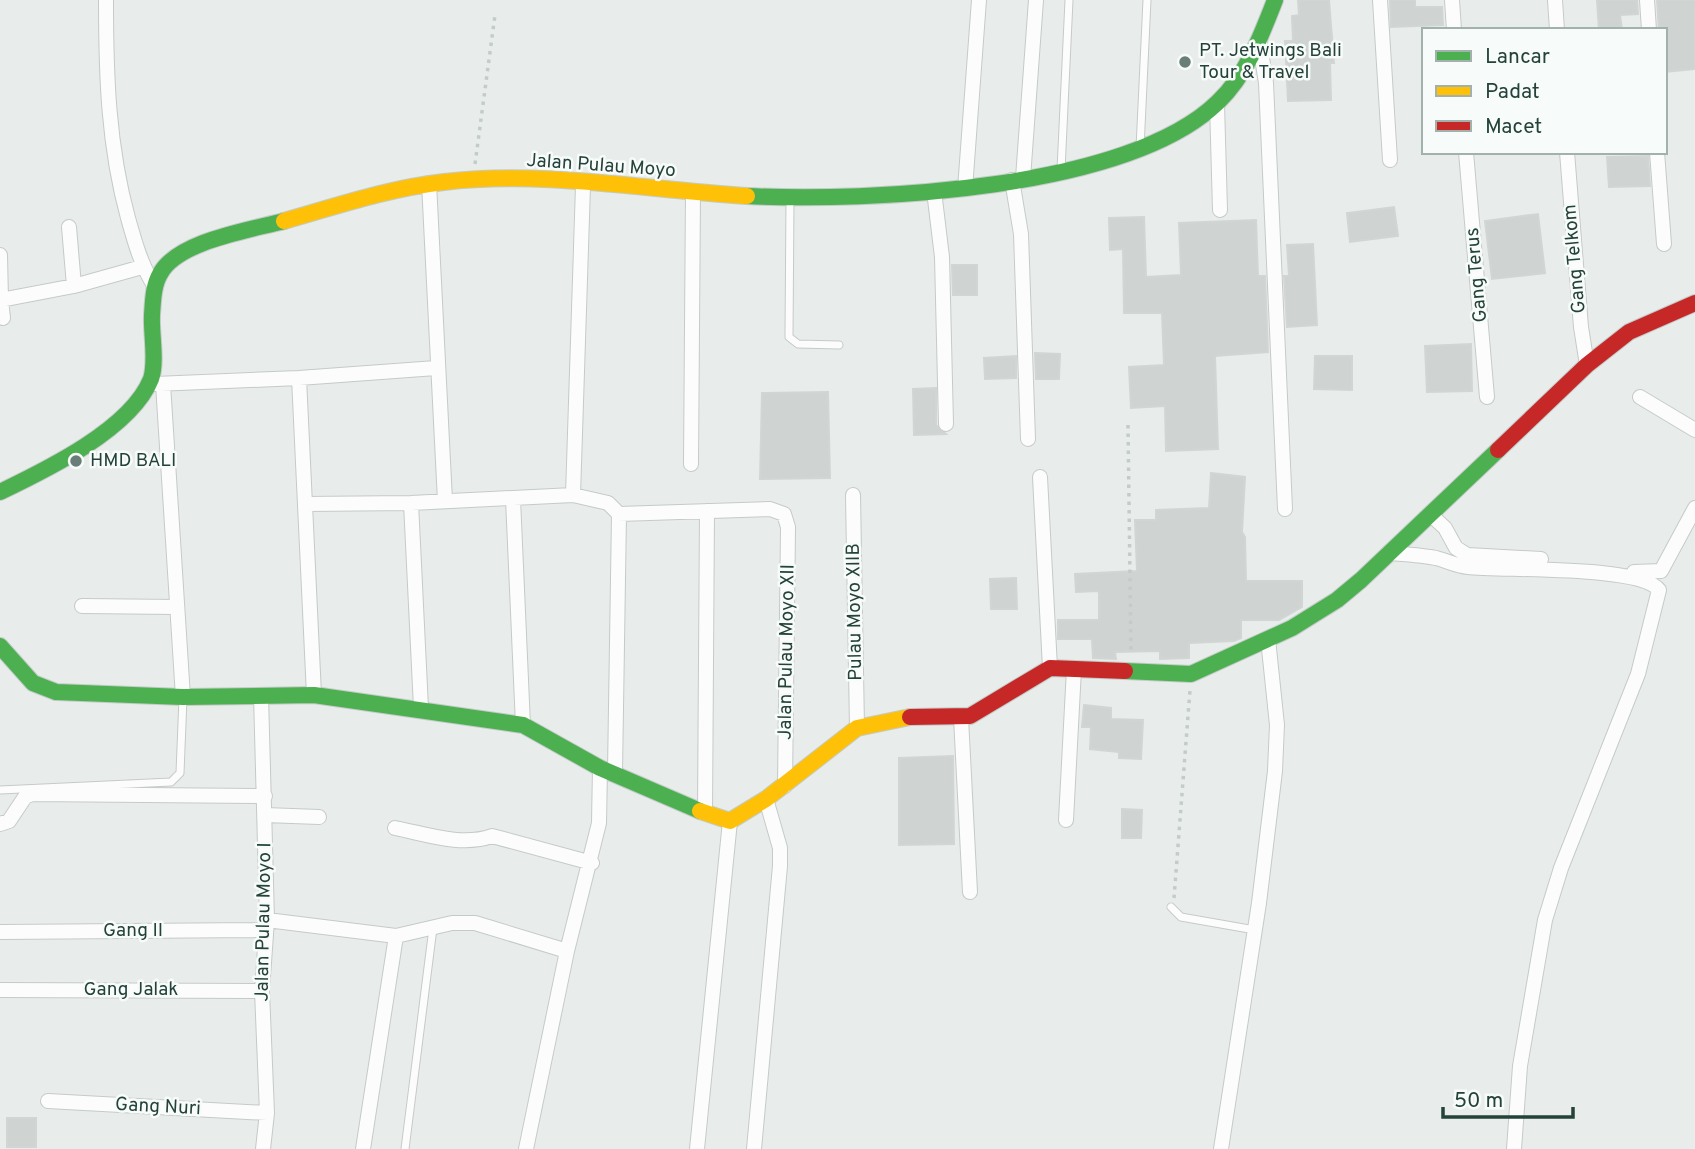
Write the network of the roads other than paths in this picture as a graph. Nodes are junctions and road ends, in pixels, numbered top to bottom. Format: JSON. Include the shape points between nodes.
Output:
{"nodes":[{"id":1,"x":106,"y":0,"type":"edge"},
{"id":2,"x":979,"y":0,"type":"edge"},
{"id":3,"x":1036,"y":0,"type":"edge"},
{"id":4,"x":1069,"y":0,"type":"edge"},
{"id":5,"x":1147,"y":0,"type":"edge"},
{"id":6,"x":1275,"y":0,"type":"edge"},
{"id":7,"x":1380,"y":0,"type":"edge"},
{"id":8,"x":1451,"y":0,"type":"edge"},
{"id":9,"x":1555,"y":0,"type":"edge"},
{"id":10,"x":1647,"y":0,"type":"edge"},
{"id":11,"x":1454,"y":28,"type":"edge"},
{"id":12,"x":1557,"y":28,"type":"edge"},
{"id":13,"x":1649,"y":28,"type":"edge"},
{"id":14,"x":1259,"y":39,"type":"junction"},
{"id":15,"x":1217,"y":104,"type":"junction"},
{"id":16,"x":1139,"y":152,"type":"junction"},
{"id":17,"x":1466,"y":154,"type":"edge"},
{"id":18,"x":1567,"y":154,"type":"edge"},
{"id":19,"x":1657,"y":154,"type":"edge"},
{"id":20,"x":1390,"y":160,"type":"dead end"},
{"id":21,"x":1061,"y":171,"type":"junction"},
{"id":22,"x":1017,"y":179,"type":"junction"},
{"id":23,"x":429,"y":183,"type":"junction"},
{"id":24,"x":583,"y":186,"type":"junction"},
{"id":25,"x":965,"y":189,"type":"junction"},
{"id":26,"x":934,"y":191,"type":"junction"},
{"id":27,"x":693,"y":192,"type":"junction"},
{"id":28,"x":790,"y":197,"type":"junction"},
{"id":29,"x":1220,"y":211,"type":"dead end"},
{"id":30,"x":69,"y":227,"type":"dead end"},
{"id":31,"x":1664,"y":244,"type":"dead end"},
{"id":32,"x":0,"y":255,"type":"edge"},
{"id":33,"x":142,"y":267,"type":"junction"},
{"id":34,"x":74,"y":286,"type":"junction"},
{"id":35,"x":155,"y":287,"type":"junction"},
{"id":36,"x":1,"y":300,"type":"edge"},
{"id":37,"x":1695,"y":303,"type":"edge"},
{"id":38,"x":3,"y":318,"type":"dead end"},
{"id":39,"x":839,"y":345,"type":"dead end"},
{"id":40,"x":1587,"y":365,"type":"junction"},
{"id":41,"x":436,"y":368,"type":"junction"},
{"id":42,"x":299,"y":378,"type":"junction"},
{"id":43,"x":156,"y":384,"type":"junction"},
{"id":44,"x":1488,"y":397,"type":"dead end"},
{"id":45,"x":1640,"y":397,"type":"dead end"},
{"id":46,"x":946,"y":424,"type":"dead end"},
{"id":47,"x":1695,"y":430,"type":"edge"},
{"id":48,"x":1028,"y":439,"type":"dead end"},
{"id":49,"x":691,"y":464,"type":"dead end"},
{"id":50,"x":1040,"y":477,"type":"dead end"},
{"id":51,"x":0,"y":492,"type":"edge"},
{"id":52,"x":573,"y":495,"type":"junction"},
{"id":53,"x":853,"y":495,"type":"dead end"},
{"id":54,"x":513,"y":499,"type":"junction"},
{"id":55,"x":445,"y":501,"type":"junction"},
{"id":56,"x":411,"y":503,"type":"junction"},
{"id":57,"x":305,"y":504,"type":"junction"},
{"id":58,"x":1695,"y":508,"type":"edge"},
{"id":59,"x":1285,"y":509,"type":"dead end"},
{"id":60,"x":708,"y":511,"type":"junction"},
{"id":61,"x":619,"y":514,"type":"junction"},
{"id":62,"x":1437,"y":520,"type":"junction"},
{"id":63,"x":1388,"y":553,"type":"junction"},
{"id":64,"x":82,"y":606,"type":"dead end"},
{"id":65,"x":177,"y":607,"type":"junction"},
{"id":66,"x":1268,"y":639,"type":"junction"},
{"id":67,"x":0,"y":646,"type":"edge"},
{"id":68,"x":1050,"y":668,"type":"junction"},
{"id":69,"x":1074,"y":669,"type":"junction"},
{"id":70,"x":261,"y":695,"type":"junction"},
{"id":71,"x":314,"y":695,"type":"junction"},
{"id":72,"x":183,"y":697,"type":"junction"},
{"id":73,"x":421,"y":708,"type":"junction"},
{"id":74,"x":523,"y":724,"type":"junction"},
{"id":75,"x":961,"y":726,"type":"junction"},
{"id":76,"x":858,"y":728,"type":"junction"},
{"id":77,"x":604,"y":778,"type":"junction"},
{"id":78,"x":785,"y":786,"type":"junction"},
{"id":79,"x":0,"y":790,"type":"edge"},
{"id":80,"x":265,"y":796,"type":"junction"},
{"id":81,"x":766,"y":799,"type":"junction"},
{"id":82,"x":705,"y":813,"type":"junction"},
{"id":83,"x":265,"y":815,"type":"junction"},
{"id":84,"x":319,"y":817,"type":"dead end"},
{"id":85,"x":1066,"y":820,"type":"dead end"},
{"id":86,"x":730,"y":821,"type":"junction"},
{"id":87,"x":0,"y":824,"type":"edge"},
{"id":88,"x":395,"y":828,"type":"dead end"},
{"id":89,"x":592,"y":863,"type":"junction"},
{"id":90,"x":970,"y":892,"type":"dead end"},
{"id":91,"x":1171,"y":907,"type":"road end"},
{"id":92,"x":266,"y":925,"type":"junction"},
{"id":93,"x":433,"y":928,"type":"junction"},
{"id":94,"x":1255,"y":930,"type":"junction"},
{"id":95,"x":0,"y":932,"type":"edge"},
{"id":96,"x":396,"y":936,"type":"junction"},
{"id":97,"x":567,"y":951,"type":"junction"},
{"id":98,"x":0,"y":990,"type":"edge"},
{"id":99,"x":262,"y":990,"type":"junction"},
{"id":100,"x":48,"y":1101,"type":"dead end"},
{"id":101,"x":267,"y":1113,"type":"junction"},
{"id":102,"x":263,"y":1149,"type":"edge"},
{"id":103,"x":363,"y":1149,"type":"edge"},
{"id":104,"x":405,"y":1149,"type":"edge"},
{"id":105,"x":526,"y":1149,"type":"edge"},
{"id":106,"x":697,"y":1149,"type":"edge"},
{"id":107,"x":754,"y":1149,"type":"edge"},
{"id":108,"x":1221,"y":1149,"type":"edge"},
{"id":109,"x":1514,"y":1149,"type":"edge"}],
"edges":[{"from":1,"to":33,"type":"street","via":[[111,139]]},
{"from":2,"to":25,"type":"street"},
{"from":3,"to":22,"type":"street"},
{"from":4,"to":21,"type":"lane"},
{"from":5,"to":16,"type":"lane"},
{"from":6,"to":14,"type":"street","name":"Jalan Pulau Moyo"},
{"from":7,"to":20,"type":"street"},
{"from":8,"to":11,"type":"street"},
{"from":9,"to":12,"type":"street"},
{"from":10,"to":13,"type":"street"},
{"from":14,"to":15,"type":"street","name":"Jalan Pulau Moyo","via":[[1242,74]]},
{"from":14,"to":59,"type":"street","via":[[1266,83]]},
{"from":15,"to":16,"type":"street","name":"Jalan Pulau Moyo","via":[[1166,140]]},
{"from":15,"to":29,"type":"street"},
{"from":16,"to":21,"type":"street","name":"Jalan Pulau Moyo"},
{"from":17,"to":44,"type":"street","name":"Gang Terus"},
{"from":18,"to":40,"type":"street","name":"Gang Telkom"},
{"from":19,"to":31,"type":"street"},
{"from":21,"to":22,"type":"street","name":"Jalan Pulau Moyo"},
{"from":22,"to":25,"type":"street","name":"Jalan Pulau Moyo"},
{"from":22,"to":48,"type":"street"},
{"from":23,"to":24,"type":"street","name":"Jalan Pulau Moyo","via":[[472,180]]},
{"from":23,"to":35,"type":"street","name":"Jalan Pulau Moyo","via":[[211,243],[164,267]]},
{"from":23,"to":41,"type":"street"},
{"from":24,"to":27,"type":"street","name":"Jalan Pulau Moyo"},
{"from":24,"to":52,"type":"street"},
{"from":25,"to":26,"type":"street","name":"Jalan Pulau Moyo"},
{"from":26,"to":28,"type":"street","name":"Jalan Pulau Moyo"},
{"from":26,"to":46,"type":"street","via":[[942,257]]},
{"from":27,"to":28,"type":"street","name":"Jalan Pulau Moyo"},
{"from":27,"to":49,"type":"street"},
{"from":28,"to":39,"type":"lane","via":[[789,337],[798,344]]},
{"from":30,"to":34,"type":"street"},
{"from":32,"to":36,"type":"street"},
{"from":33,"to":34,"type":"street"},
{"from":33,"to":35,"type":"street"},
{"from":34,"to":36,"type":"street"},
{"from":35,"to":43,"type":"street"},
{"from":36,"to":38,"type":"street"},
{"from":37,"to":40,"type":"street","via":[[1629,332]]},
{"from":40,"to":62,"type":"street"},
{"from":41,"to":42,"type":"street"},
{"from":41,"to":55,"type":"street"},
{"from":42,"to":43,"type":"street"},
{"from":42,"to":57,"type":"street"},
{"from":43,"to":51,"type":"street","via":[[109,427]]},
{"from":43,"to":65,"type":"street"},
{"from":45,"to":47,"type":"street"},
{"from":50,"to":68,"type":"street"},
{"from":52,"to":54,"type":"street"},
{"from":52,"to":61,"type":"street","via":[[608,503]]},
{"from":53,"to":76,"type":"street","name":"Pulau Moyo XIIB"},
{"from":54,"to":55,"type":"street"},
{"from":54,"to":74,"type":"street"},
{"from":55,"to":56,"type":"street"},
{"from":56,"to":57,"type":"street"},
{"from":56,"to":73,"type":"street"},
{"from":57,"to":71,"type":"street"},
{"from":58,"to":62,"type":"street","via":[[1657,573],[1527,557],[1475,557],[1456,548]]},
{"from":60,"to":61,"type":"street"},
{"from":60,"to":78,"type":"street","name":"Jalan Pulau Moyo XII","via":[[770,509],[787,519]]},
{"from":60,"to":82,"type":"street"},
{"from":61,"to":77,"type":"street"},
{"from":62,"to":63,"type":"street"},
{"from":63,"to":66,"type":"street","via":[[1337,600]]},
{"from":63,"to":109,"type":"street","via":[[1425,556],[1464,567],[1527,567],[1618,576],[1650,583],[1659,590],[1639,674],[1561,868],[1545,920],[1520,1066]]},
{"from":64,"to":65,"type":"street"},
{"from":65,"to":72,"type":"street"},
{"from":66,"to":69,"type":"street","via":[[1191,674]]},
{"from":66,"to":94,"type":"street","via":[[1277,724],[1275,771]]},
{"from":67,"to":72,"type":"street","via":[[33,683],[50,690]]},
{"from":68,"to":69,"type":"street"},
{"from":68,"to":75,"type":"street"},
{"from":69,"to":85,"type":"street"},
{"from":70,"to":71,"type":"street"},
{"from":70,"to":72,"type":"street"},
{"from":70,"to":80,"type":"street","name":"Jalan Pulau Moyo I"},
{"from":71,"to":73,"type":"street"},
{"from":72,"to":79,"type":"lane","via":[[180,773],[171,782]]},
{"from":73,"to":74,"type":"street"},
{"from":74,"to":77,"type":"street"},
{"from":75,"to":76,"type":"street","via":[[891,718]]},
{"from":75,"to":90,"type":"street"},
{"from":76,"to":78,"type":"street"},
{"from":77,"to":82,"type":"street"},
{"from":77,"to":89,"type":"street"},
{"from":78,"to":81,"type":"street"},
{"from":80,"to":83,"type":"street","name":"Jalan Pulau Moyo I"},
{"from":80,"to":87,"type":"street","via":[[32,794],[9,821]]},
{"from":81,"to":86,"type":"street"},
{"from":81,"to":107,"type":"street","via":[[780,848],[780,866]]},
{"from":82,"to":86,"type":"street"},
{"from":83,"to":84,"type":"street"},
{"from":83,"to":92,"type":"street","name":"Jalan Pulau Moyo I"},
{"from":86,"to":106,"type":"street"},
{"from":88,"to":89,"type":"street","via":[[461,841],[492,836]]},
{"from":89,"to":97,"type":"street"},
{"from":91,"to":94,"type":"lane","via":[[1181,917]]},
{"from":92,"to":95,"type":"street","name":"Gang II"},
{"from":92,"to":96,"type":"street","name":"Gang II"},
{"from":92,"to":99,"type":"street","name":"Jalan Pulau Moyo I"},
{"from":93,"to":96,"type":"street","name":"Gang II"},
{"from":93,"to":97,"type":"street","name":"Gang II","via":[[475,923]]},
{"from":93,"to":104,"type":"lane"},
{"from":94,"to":108,"type":"street"},
{"from":96,"to":103,"type":"street"},
{"from":97,"to":105,"type":"street"},
{"from":98,"to":99,"type":"street","name":"Gang Jalak"},
{"from":99,"to":101,"type":"street","name":"Jalan Pulau Moyo I"},
{"from":100,"to":101,"type":"street","name":"Gang Nuri"},
{"from":101,"to":102,"type":"street","name":"Jalan Pulau Moyo I"}]}
